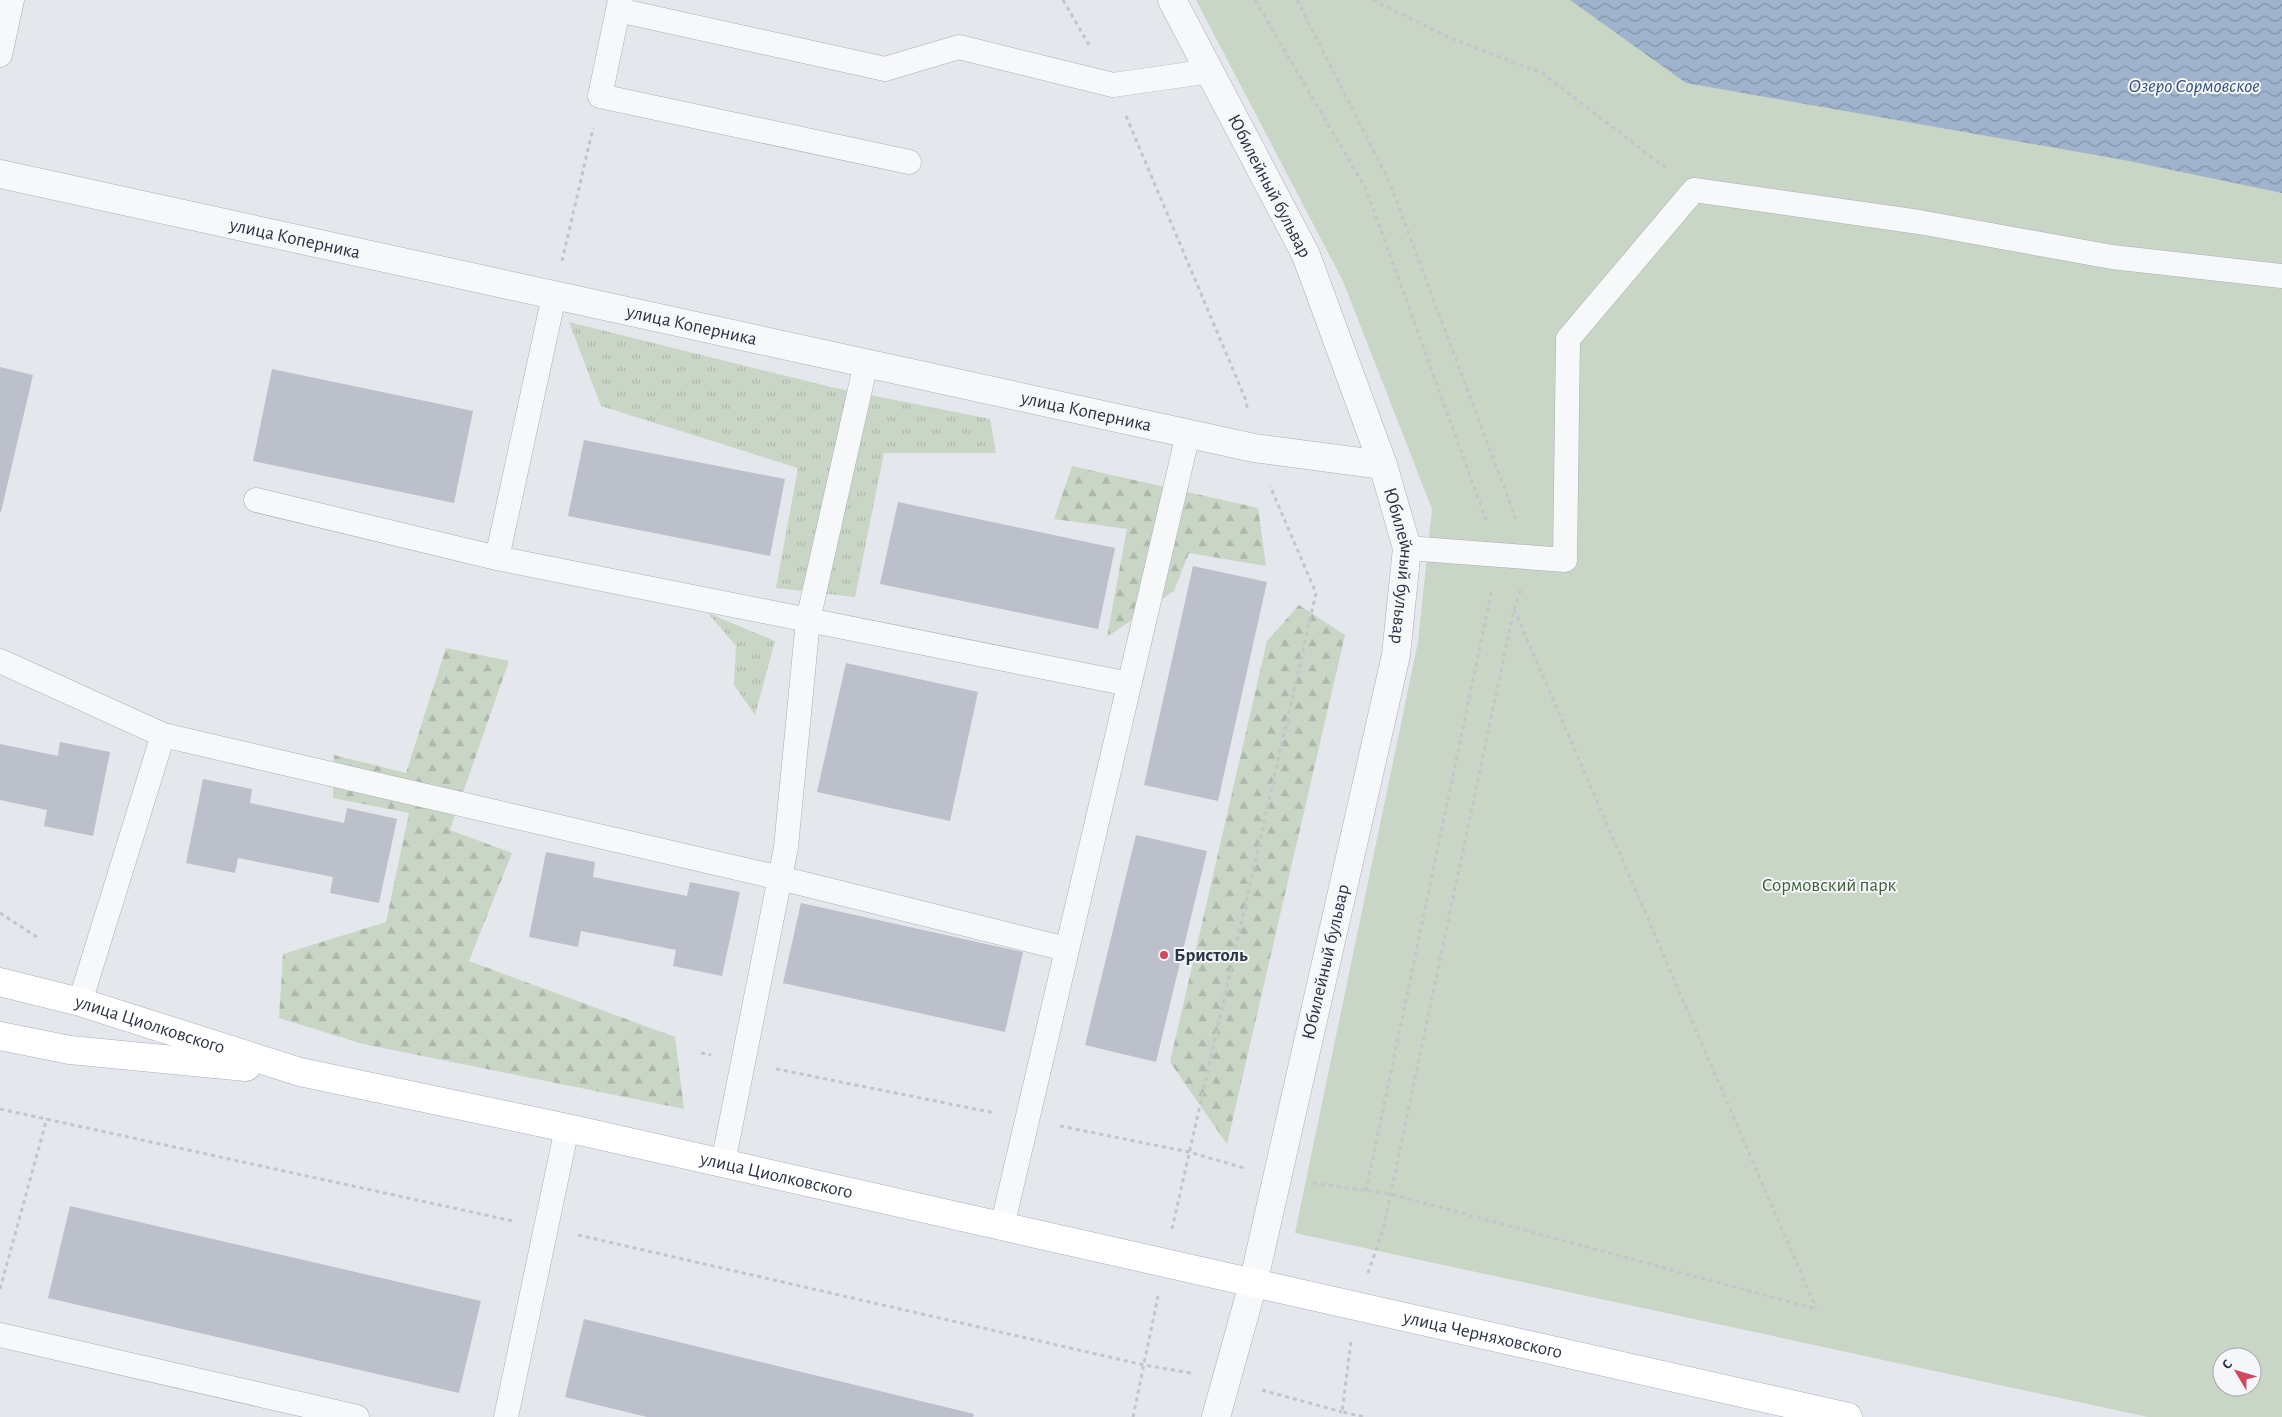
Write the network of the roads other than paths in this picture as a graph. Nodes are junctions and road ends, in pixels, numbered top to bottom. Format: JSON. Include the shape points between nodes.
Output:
{"nodes":[{"id":1,"x":12,"y":0,"type":"edge"},
{"id":2,"x":1172,"y":0,"type":"edge"},
{"id":3,"x":619,"y":5,"type":"edge"},
{"id":4,"x":0,"y":55,"type":"edge"},
{"id":5,"x":1211,"y":71,"type":"junction"},
{"id":6,"x":909,"y":162,"type":"dead end"},
{"id":7,"x":0,"y":174,"type":"edge"},
{"id":8,"x":2282,"y":276,"type":"edge"},
{"id":9,"x":554,"y":296,"type":"junction"},
{"id":10,"x":866,"y":363,"type":"junction"},
{"id":11,"x":1188,"y":434,"type":"junction"},
{"id":12,"x":1384,"y":465,"type":"junction"},
{"id":13,"x":256,"y":500,"type":"dead end"},
{"id":14,"x":1407,"y":548,"type":"junction"},
{"id":15,"x":497,"y":558,"type":"junction"},
{"id":16,"x":808,"y":620,"type":"junction"},
{"id":17,"x":0,"y":661,"type":"edge"},
{"id":18,"x":1129,"y":684,"type":"junction"},
{"id":19,"x":163,"y":735,"type":"junction"},
{"id":20,"x":780,"y":878,"type":"junction"},
{"id":21,"x":1066,"y":949,"type":"junction"},
{"id":22,"x":0,"y":982,"type":"edge"},
{"id":23,"x":80,"y":1002,"type":"junction"},
{"id":24,"x":0,"y":1036,"type":"edge"},
{"id":25,"x":300,"y":1072,"type":"junction"},
{"id":26,"x":567,"y":1128,"type":"junction"},
{"id":27,"x":722,"y":1163,"type":"junction"},
{"id":28,"x":1002,"y":1226,"type":"junction"},
{"id":29,"x":1254,"y":1284,"type":"junction"},
{"id":30,"x":0,"y":1335,"type":"edge"},
{"id":31,"x":1790,"y":1411,"type":"edge"},
{"id":32,"x":357,"y":1417,"type":"edge"},
{"id":33,"x":506,"y":1417,"type":"edge"},
{"id":34,"x":1216,"y":1417,"type":"edge"},
{"id":35,"x":1848,"y":1417,"type":"edge"}],
"edges":[{"from":1,"to":4,"type":"lane"},
{"from":2,"to":5,"type":"street","name":"Юбилейный бульвар"},
{"from":3,"to":5,"type":"lane","via":[[885,69],[959,47],[1113,85]]},
{"from":3,"to":6,"type":"lane","via":[[600,96]]},
{"from":5,"to":12,"type":"street","name":"Юбилейный бульвар","via":[[1306,255]]},
{"from":7,"to":9,"type":"street","name":"улица Коперника"},
{"from":8,"to":14,"type":"lane","via":[[2112,257],[1919,222],[1694,190],[1568,340],[1564,560]]},
{"from":9,"to":10,"type":"street","name":"улица Коперника"},
{"from":9,"to":15,"type":"lane"},
{"from":10,"to":11,"type":"street","name":"улица Коперника"},
{"from":10,"to":16,"type":"lane"},
{"from":11,"to":12,"type":"street","name":"улица Коперника","via":[[1254,448]]},
{"from":11,"to":18,"type":"lane"},
{"from":12,"to":14,"type":"street","name":"Юбилейный бульвар"},
{"from":13,"to":15,"type":"lane"},
{"from":14,"to":29,"type":"street","name":"Юбилейный бульвар","via":[[1396,654]]},
{"from":15,"to":16,"type":"lane"},
{"from":16,"to":18,"type":"lane"},
{"from":16,"to":20,"type":"lane","via":[[786,847]]},
{"from":17,"to":19,"type":"lane"},
{"from":18,"to":21,"type":"lane"},
{"from":19,"to":20,"type":"lane"},
{"from":19,"to":23,"type":"lane"},
{"from":20,"to":21,"type":"lane"},
{"from":20,"to":27,"type":"lane"},
{"from":21,"to":28,"type":"lane"},
{"from":22,"to":23,"type":"main road","name":"улица Циолковского"},
{"from":23,"to":25,"type":"main road","name":"улица Циолковского"},
{"from":24,"to":25,"type":"main road","name":"улица Циолковского","via":[[70,1050]]},
{"from":25,"to":26,"type":"main road","name":"улица Циолковского"},
{"from":26,"to":27,"type":"main road","name":"улица Циолковского"},
{"from":26,"to":33,"type":"lane"},
{"from":27,"to":28,"type":"main road","name":"улица Циолковского"},
{"from":28,"to":29,"type":"main road","name":"улица Циолковского"},
{"from":29,"to":31,"type":"main road","name":"улица Черняховского"},
{"from":29,"to":34,"type":"street"},
{"from":30,"to":32,"type":"lane"},
{"from":31,"to":35,"type":"main road","name":"улица Черняховского"}]}
